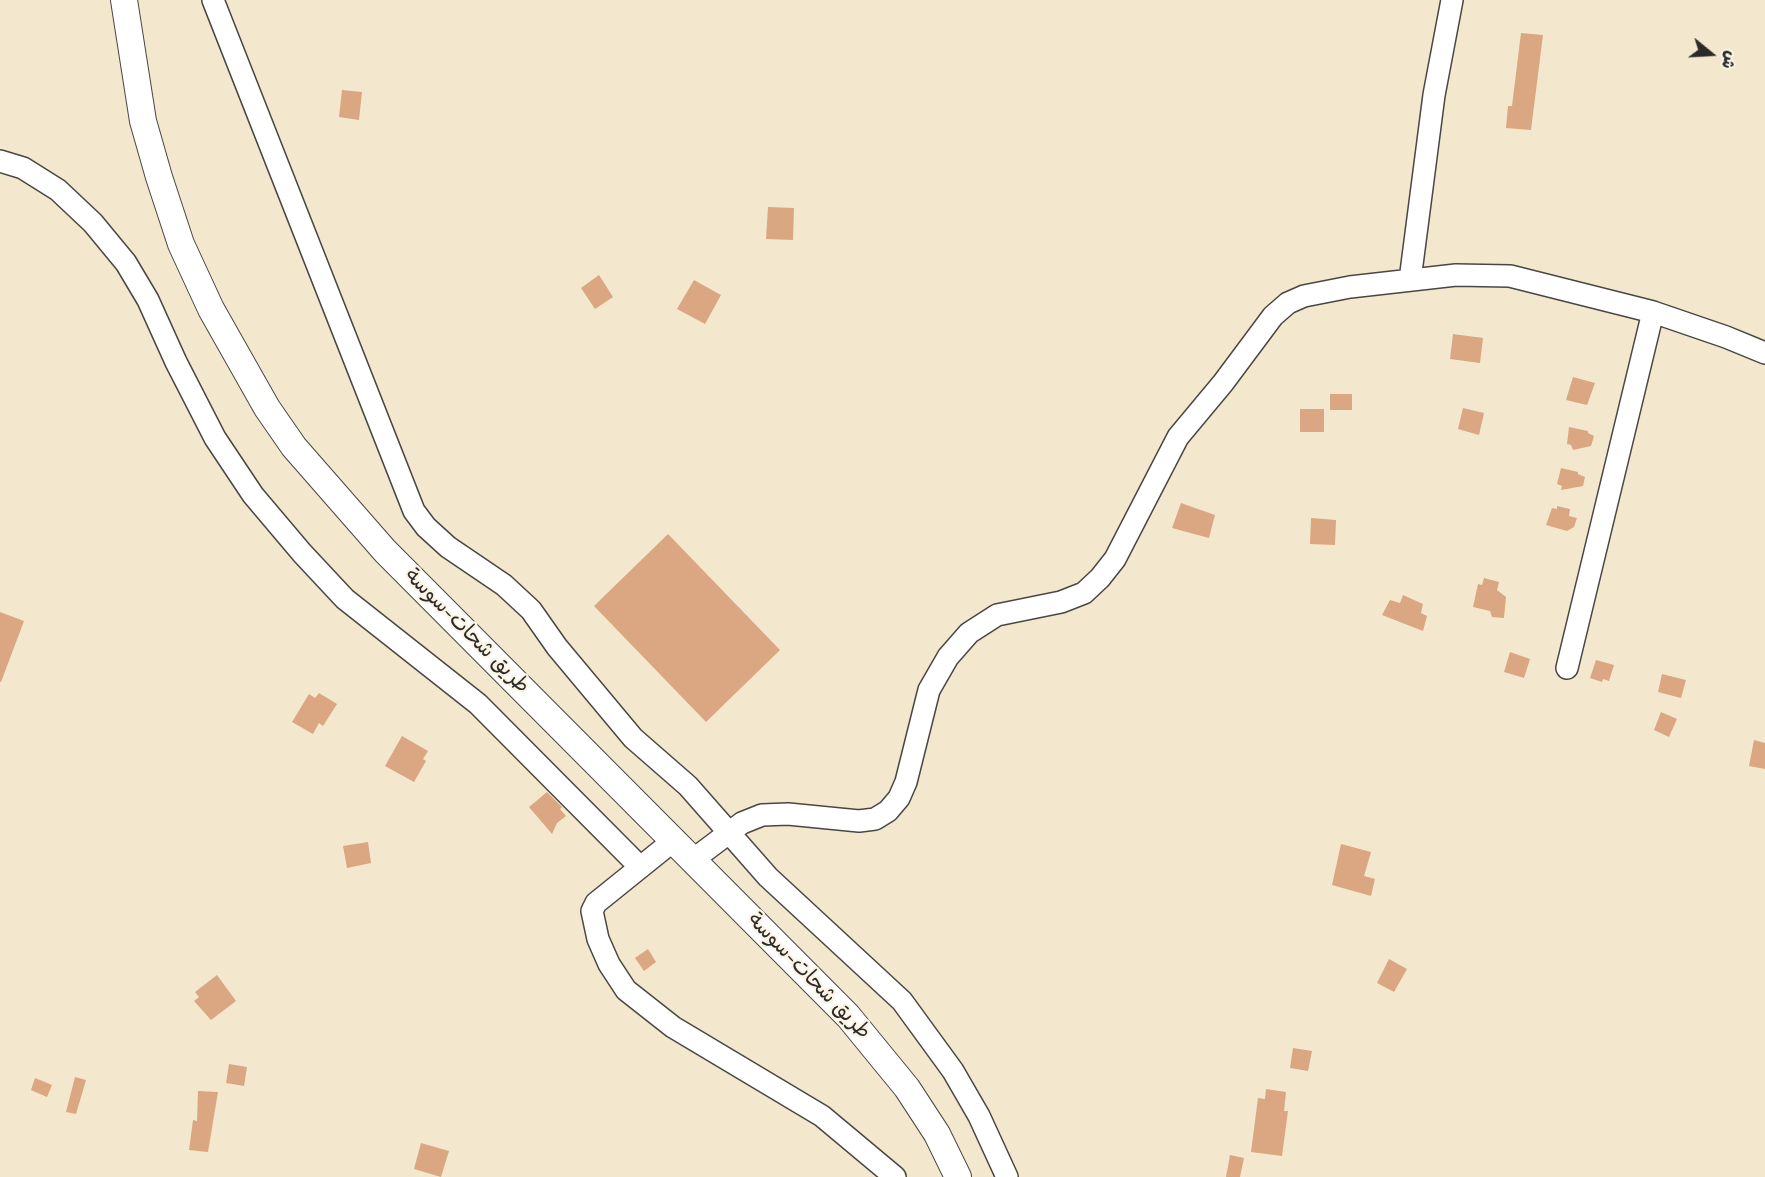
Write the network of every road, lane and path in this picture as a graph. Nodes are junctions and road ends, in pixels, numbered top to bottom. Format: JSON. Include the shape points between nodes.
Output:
{"nodes":[{"id":1,"x":124,"y":0,"type":"edge"},
{"id":2,"x":213,"y":0,"type":"edge"},
{"id":3,"x":1452,"y":0,"type":"edge"},
{"id":4,"x":0,"y":161,"type":"edge"},
{"id":5,"x":1410,"y":280,"type":"junction"},
{"id":6,"x":1653,"y":312,"type":"junction"},
{"id":7,"x":1765,"y":353,"type":"edge"},
{"id":8,"x":1567,"y":668,"type":"dead end"},
{"id":9,"x":729,"y":834,"type":"junction"},
{"id":10,"x":673,"y":840,"type":"junction"},
{"id":11,"x":694,"y":859,"type":"junction"},
{"id":12,"x":640,"y":867,"type":"junction"},
{"id":13,"x":895,"y":1177,"type":"edge"},
{"id":14,"x":958,"y":1177,"type":"edge"},
{"id":15,"x":1007,"y":1177,"type":"edge"}],
"edges":[{"from":1,"to":10,"type":"main road","name":"طريق شحات-سوسة","via":[[144,121],[174,223],[212,309],[267,408],[294,447],[385,551]]},
{"from":2,"to":9,"type":"street","via":[[414,511],[448,547],[504,585],[531,610],[557,648],[633,738],[688,786]]},
{"from":3,"to":5,"type":"street","via":[[1434,95]]},
{"from":4,"to":12,"type":"street","via":[[23,168],[58,190],[93,223],[126,263],[215,438],[253,495],[302,553],[345,599],[478,704]]},
{"from":5,"to":6,"type":"street","via":[[1456,274],[1510,276]]},
{"from":5,"to":9,"type":"street","via":[[1304,296],[1273,316],[1178,437],[1119,552],[1100,578],[1084,593],[1061,602],[997,615],[969,633],[948,657],[929,690],[906,782],[888,811],[875,819],[859,821],[762,815],[742,823]]},
{"from":6,"to":7,"type":"street"},
{"from":6,"to":8,"type":"street"},
{"from":9,"to":11,"type":"street"},
{"from":9,"to":15,"type":"street","via":[[768,877],[902,1001],[980,1116]]},
{"from":10,"to":11,"type":"main road","name":"طريق شحات-سوسة"},
{"from":10,"to":12,"type":"street"},
{"from":11,"to":14,"type":"main road","name":"طريق شحات-سوسة","via":[[880,1053],[937,1134]]},
{"from":12,"to":13,"type":"street","via":[[596,903],[592,911],[605,955],[626,990],[672,1027],[822,1116]]}]}
